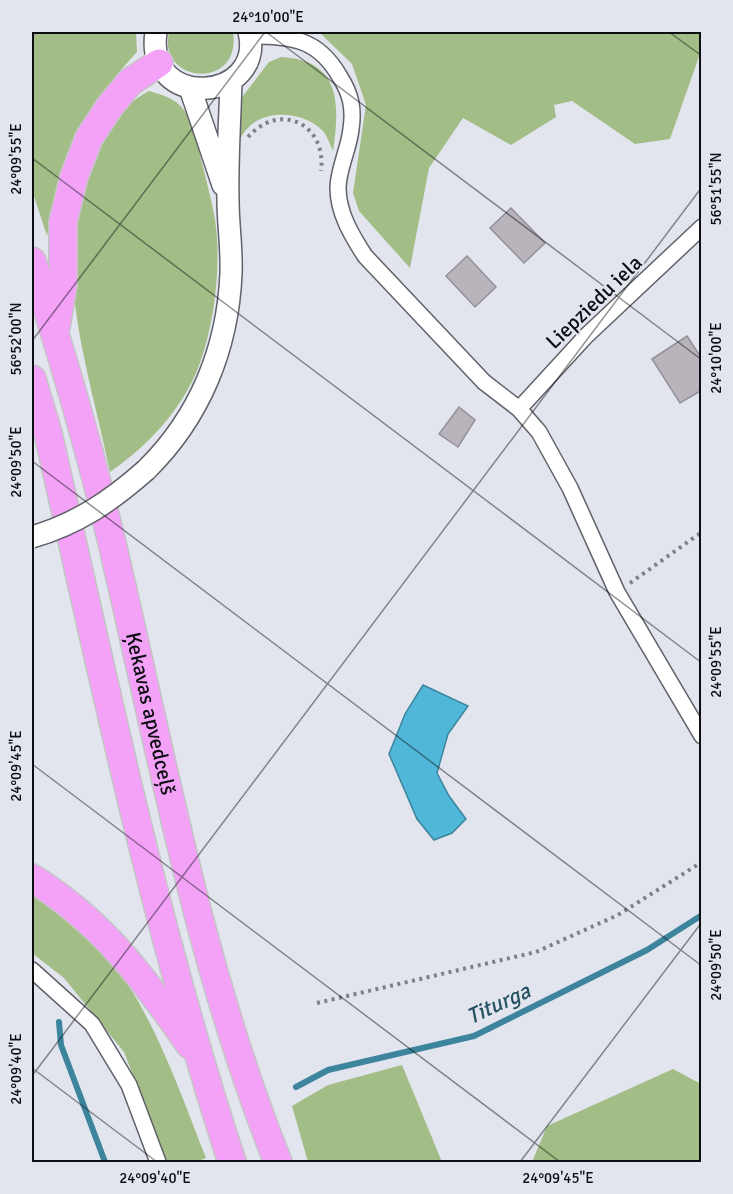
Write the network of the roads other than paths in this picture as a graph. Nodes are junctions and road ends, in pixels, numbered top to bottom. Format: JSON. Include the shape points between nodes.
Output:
{"nodes":[{"id":1,"x":156,"y":32,"type":"edge"},
{"id":2,"x":249,"y":34,"type":"edge"},
{"id":3,"x":159,"y":63,"type":"junction"},
{"id":4,"x":231,"y":81,"type":"junction"},
{"id":5,"x":190,"y":88,"type":"junction"},
{"id":6,"x":228,"y":200,"type":"junction"},
{"id":7,"x":702,"y":227,"type":"edge"},
{"id":8,"x":32,"y":261,"type":"edge"},
{"id":9,"x":55,"y":334,"type":"junction"},
{"id":10,"x":32,"y":379,"type":"edge"},
{"id":11,"x":519,"y":410,"type":"junction"},
{"id":12,"x":32,"y":537,"type":"edge"},
{"id":13,"x":702,"y":736,"type":"edge"},
{"id":14,"x":32,"y":878,"type":"edge"},
{"id":15,"x":32,"y":970,"type":"edge"},
{"id":16,"x":203,"y":1064,"type":"junction"},
{"id":17,"x":158,"y":1162,"type":"edge"},
{"id":18,"x":232,"y":1162,"type":"edge"},
{"id":19,"x":278,"y":1162,"type":"edge"}],
"edges":[{"from":1,"to":3,"type":"main road"},
{"from":2,"to":4,"type":"main road","via":[[248,56]]},
{"from":2,"to":11,"type":"street","via":[[284,36],[312,45],[330,59],[353,105],[338,188],[351,235],[365,256],[484,382]]},
{"from":3,"to":5,"type":"main road","via":[[172,79]]},
{"from":3,"to":9,"type":"highway","via":[[130,82],[110,106],[89,138],[74,177],[63,222],[63,285]]},
{"from":4,"to":5,"type":"main road","via":[[211,89]]},
{"from":4,"to":6,"type":"main road"},
{"from":5,"to":6,"type":"main road"},
{"from":6,"to":12,"type":"main road","bridge":true,"via":[[231,271],[223,334],[204,392],[191,416],[146,470],[94,511]]},
{"from":7,"to":11,"type":"street","name":"Liepziedu iela","via":[[586,336]]},
{"from":8,"to":9,"type":"highway","name":"Ķekavas apvedceļš"},
{"from":9,"to":19,"type":"highway","name":"Ķekavas apvedceļš","via":[[121,579],[177,831],[221,997]]},
{"from":10,"to":16,"type":"highway","name":"Ķekavas apvedceļš","via":[[48,433],[128,790]]},
{"from":11,"to":13,"type":"street","via":[[539,432],[570,488],[617,592]]},
{"from":14,"to":16,"type":"highway","via":[[66,900],[111,941],[155,994]]},
{"from":15,"to":17,"type":"street","via":[[92,1024],[129,1085]]},
{"from":16,"to":18,"type":"highway","name":"Ķekavas apvedceļš"}]}
